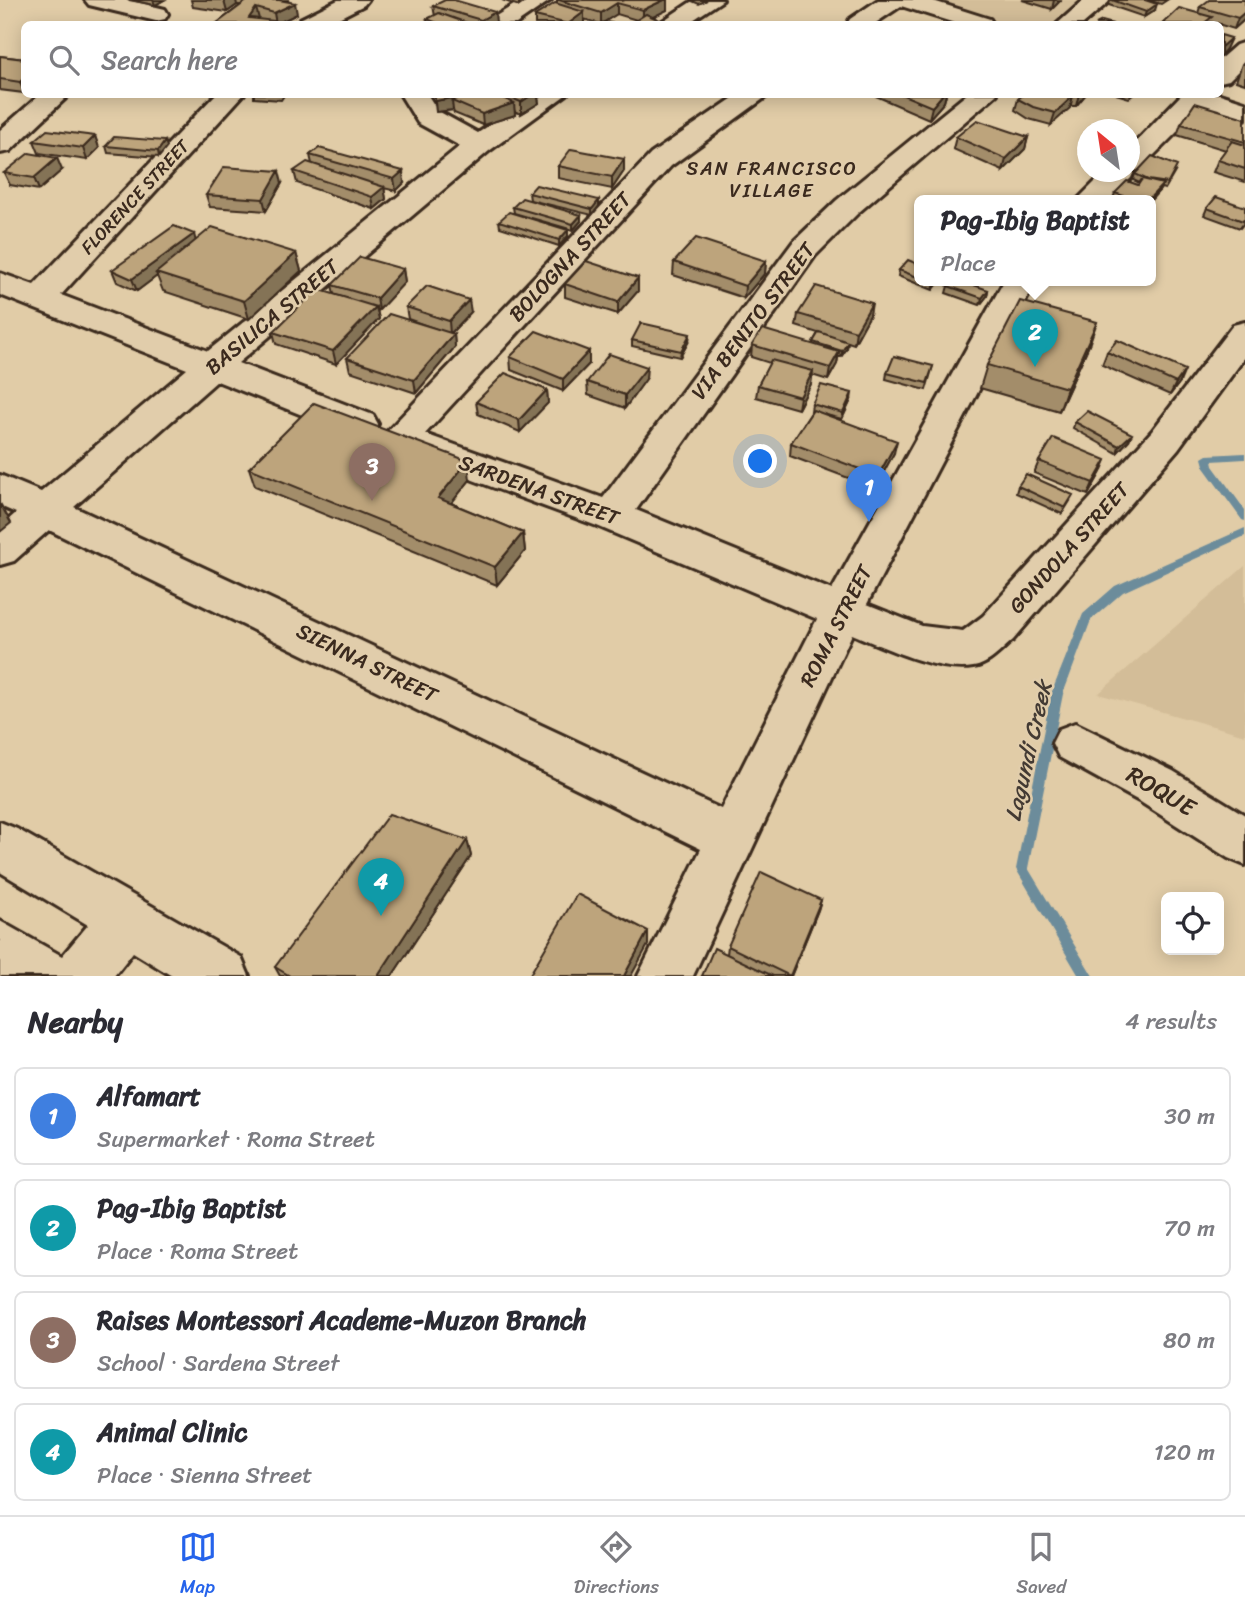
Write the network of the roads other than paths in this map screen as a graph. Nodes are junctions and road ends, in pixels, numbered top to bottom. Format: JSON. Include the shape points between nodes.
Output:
{"nodes":[{"id":1,"x":97,"y":0,"type":"edge"},
{"id":2,"x":177,"y":0,"type":"edge"},
{"id":3,"x":356,"y":0,"type":"edge"},
{"id":4,"x":538,"y":0,"type":"edge"},
{"id":5,"x":667,"y":0,"type":"edge"},
{"id":6,"x":894,"y":0,"type":"edge"},
{"id":7,"x":906,"y":0,"type":"edge"},
{"id":8,"x":1099,"y":0,"type":"edge"},
{"id":9,"x":702,"y":5,"type":"edge"},
{"id":10,"x":148,"y":19,"type":"edge"},
{"id":11,"x":315,"y":21,"type":"edge"},
{"id":12,"x":505,"y":21,"type":"edge"},
{"id":13,"x":675,"y":21,"type":"edge"},
{"id":14,"x":863,"y":21,"type":"edge"},
{"id":15,"x":972,"y":21,"type":"edge"},
{"id":16,"x":1073,"y":21,"type":"edge"},
{"id":17,"x":1245,"y":50,"type":"edge"},
{"id":18,"x":1224,"y":70,"type":"edge"},
{"id":19,"x":53,"y":98,"type":"edge"},
{"id":20,"x":228,"y":98,"type":"edge"},
{"id":21,"x":416,"y":98,"type":"edge"},
{"id":22,"x":548,"y":98,"type":"edge"},
{"id":23,"x":751,"y":98,"type":"edge"},
{"id":24,"x":979,"y":98,"type":"edge"},
{"id":25,"x":1195,"y":98,"type":"edge"},
{"id":26,"x":1207,"y":98,"type":"edge"},
{"id":27,"x":1245,"y":111,"type":"edge"},
{"id":28,"x":0,"y":145,"type":"edge"},
{"id":29,"x":479,"y":145,"type":"junction"},
{"id":30,"x":1140,"y":152,"type":"edge"},
{"id":31,"x":1111,"y":182,"type":"edge"},
{"id":32,"x":1097,"y":195,"type":"edge"},
{"id":33,"x":0,"y":283,"type":"edge"},
{"id":34,"x":1017,"y":286,"type":"edge"},
{"id":35,"x":38,"y":300,"type":"junction"},
{"id":36,"x":1245,"y":333,"type":"edge"},
{"id":37,"x":211,"y":367,"type":"junction"},
{"id":38,"x":399,"y":439,"type":"junction"},
{"id":39,"x":0,"y":489,"type":"edge"},
{"id":40,"x":47,"y":509,"type":"junction"},
{"id":41,"x":611,"y":516,"type":"junction"},
{"id":42,"x":0,"y":551,"type":"edge"},
{"id":43,"x":842,"y":611,"type":"junction"},
{"id":44,"x":1074,"y":743,"type":"dead end"},
{"id":45,"x":732,"y":839,"type":"junction"},
{"id":46,"x":1245,"y":842,"type":"edge"},
{"id":47,"x":0,"y":845,"type":"edge"},
{"id":48,"x":127,"y":919,"type":"junction"},
{"id":49,"x":0,"y":947,"type":"edge"},
{"id":50,"x":46,"y":976,"type":"edge"},
{"id":51,"x":80,"y":976,"type":"edge"},
{"id":52,"x":222,"y":976,"type":"edge"},
{"id":53,"x":665,"y":976,"type":"edge"}],
"edges":[{"from":1,"to":10,"type":"street"},
{"from":2,"to":10,"type":"street"},
{"from":3,"to":11,"type":"street"},
{"from":4,"to":12,"type":"street"},
{"from":5,"to":9,"type":"street"},
{"from":6,"to":14,"type":"street"},
{"from":7,"to":15,"type":"street"},
{"from":8,"to":16,"type":"street"},
{"from":9,"to":13,"type":"street"},
{"from":17,"to":18,"type":"street"},
{"from":19,"to":28,"type":"street"},
{"from":20,"to":35,"type":"street","name":"FLORENCE STREET"},
{"from":21,"to":29,"type":"street","via":[[428,117]]},
{"from":22,"to":29,"type":"street","name":"BASILICA STREET"},
{"from":23,"to":38,"type":"street","name":"BOLOGNA STREET","via":[[661,160]]},
{"from":24,"to":41,"type":"street","name":"VIA BENITO STREET","via":[[848,206],[804,249]]},
{"from":25,"to":30,"type":"street"},
{"from":26,"to":27,"type":"street"},
{"from":29,"to":37,"type":"street","name":"BASILICA STREET"},
{"from":31,"to":32,"type":"street"},
{"from":33,"to":35,"type":"street","name":"SARDENA STREET"},
{"from":34,"to":43,"type":"street","name":"ROMA STREET"},
{"from":35,"to":37,"type":"street","name":"SARDENA STREET"},
{"from":36,"to":43,"type":"street","name":"GONDOLA STREET","via":[[1165,440],[998,628],[971,650],[918,643]]},
{"from":37,"to":38,"type":"street","name":"SARDENA STREET"},
{"from":37,"to":40,"type":"street","name":"BASILICA STREET"},
{"from":38,"to":41,"type":"street","name":"SARDENA STREET"},
{"from":39,"to":40,"type":"street","name":"SIENNA STREET"},
{"from":40,"to":42,"type":"street","name":"BASILICA STREET"},
{"from":40,"to":45,"type":"street","name":"SIENNA STREET"},
{"from":41,"to":43,"type":"street","name":"SARDENA STREET"},
{"from":43,"to":45,"type":"street","name":"ROMA STREET"},
{"from":44,"to":46,"type":"street","name":"ROQUE","via":[[1156,786]]},
{"from":45,"to":53,"type":"street","name":"ROMA STREET"},
{"from":47,"to":48,"type":"street"},
{"from":48,"to":51,"type":"street"},
{"from":48,"to":52,"type":"street"},
{"from":49,"to":50,"type":"street"}]}
